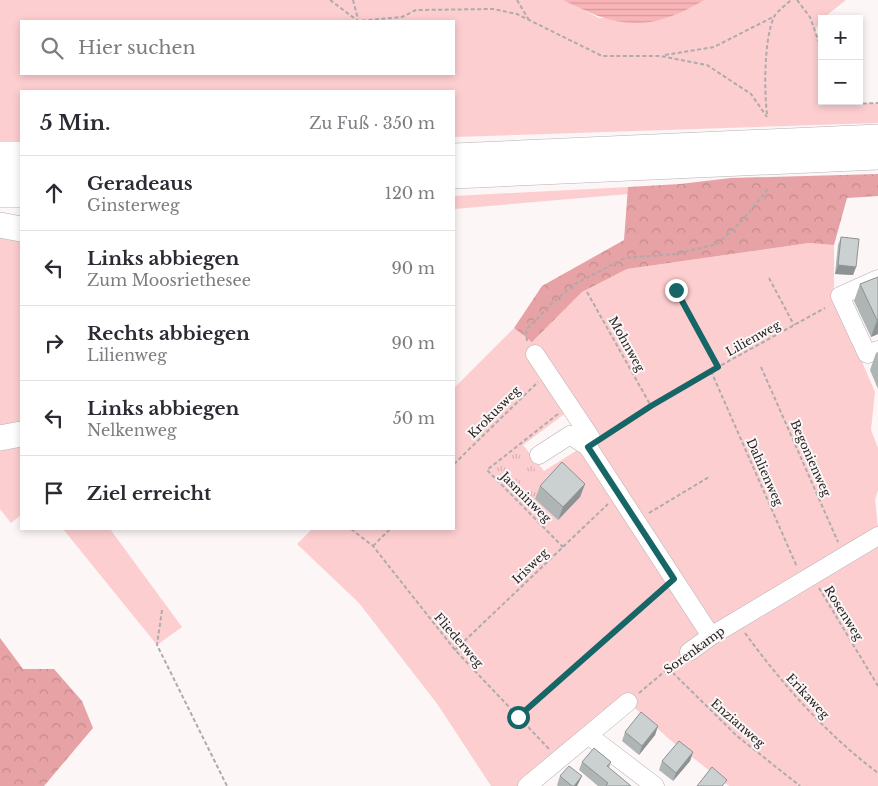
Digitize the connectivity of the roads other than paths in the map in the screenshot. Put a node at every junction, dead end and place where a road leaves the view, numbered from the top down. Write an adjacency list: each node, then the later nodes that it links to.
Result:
1 (878, 137): 4 (highway)
2 (0, 154): 3 (highway)
3 (20, 154)
4 (455, 156)
5 (878, 157): 8 (highway)
6 (0, 175): 7 (highway)
7 (20, 175)
8 (455, 176)
9 (20, 194): 10 (highway)
10 (0, 195)
11 (0, 224): 12 (highway)
12 (20, 228)
13 (878, 279): 14 (street)
14 (878, 350)
15 (536, 354): 20 (street)
16 (20, 427): 17 (highway)
17 (0, 430)
18 (20, 434): 19 (highway)
19 (0, 438)
20 (588, 447): 21 (street); 23 (street)
21 (539, 455)
22 (878, 536): 23 (street, Sorenkamp)
23 (711, 636): 24 (street, Sorenkamp)
24 (689, 652)
25 (628, 702): 26 (street)
26 (588, 735): 27 (street); 28 (street)
27 (527, 786)
28 (655, 786)

